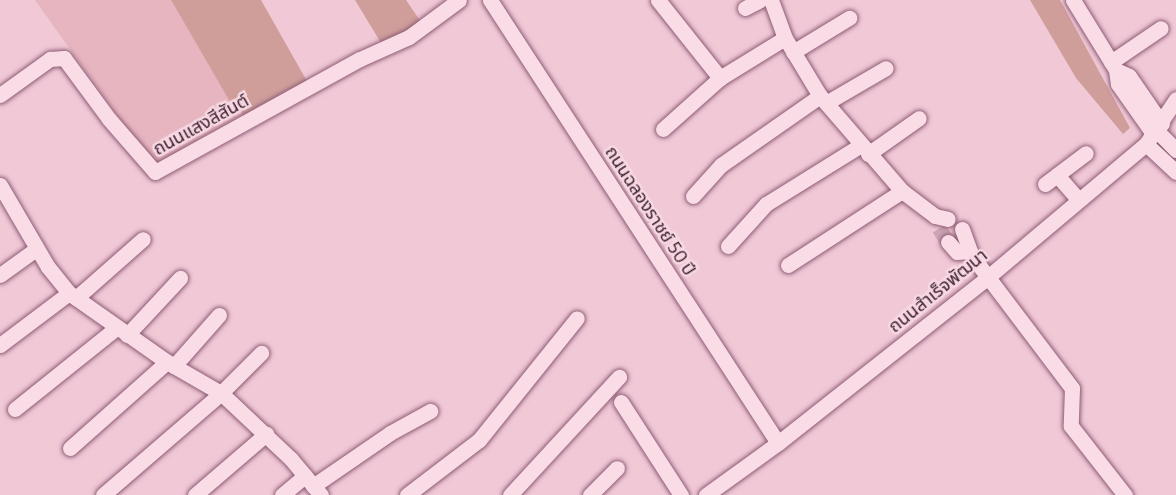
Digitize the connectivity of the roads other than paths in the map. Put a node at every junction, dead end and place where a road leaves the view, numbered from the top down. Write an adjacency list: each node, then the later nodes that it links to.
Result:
1 (459, 0): 15 (street, ถนนแสงสีสันต์)
2 (658, 0): 14 (street)
3 (760, 0): 7 (street)
4 (771, 0): 10 (street)
5 (1074, 0): 12 (street)
6 (492, 1): 54 (street, ถนนฉลองราชย์ 50 ปี)
7 (745, 8)
8 (849, 18): 11 (street)
9 (1161, 28): 12 (street)
10 (785, 38): 11 (street); 14 (street)
11 (793, 52): 16 (street)
12 (1113, 66): 20 (street)
13 (886, 68): 16 (street)
14 (720, 78): 19 (street)
15 (0, 96)
16 (823, 99): 21 (street); 28 (street)
17 (1176, 99): 20 (street, ถนนสำเร็จพัฒนา)
18 (920, 118): 21 (street)
19 (663, 129)
20 (1155, 133): 22 (street); 24 (street); 26 (street, ถนนสำเร็จพัฒนา)
21 (864, 150): 27 (street); 34 (street)
22 (1176, 150)
23 (1086, 153): 26 (street)
24 (1176, 172)
25 (0, 185): 29 (street)
26 (1063, 187): 38 (street, ถนนสำเร็จพัฒนา)
27 (902, 191): 30 (street); 37 (street)
28 (693, 196)
29 (4, 203): 35 (street)
30 (941, 221)
31 (962, 230): 36 (street)
32 (143, 239): 41 (street)
33 (948, 242): 36 (street)
34 (728, 246)
35 (36, 249): 39 (street); 41 (street)
36 (971, 254): 38 (street)
37 (788, 265)
38 (986, 274): 54 (street, ถนนสำเร็จพัฒนา); 66 (street)
39 (0, 275)
40 (180, 278): 44 (street)
41 (73, 296): 44 (street); 45 (street)
42 (219, 315): 47 (street)
43 (577, 318): 61 (street)
44 (121, 331): 47 (street); 51 (street)
45 (0, 345)
46 (261, 353): 49 (street)
47 (170, 364): 49 (street); 55 (street)
48 (619, 377): 62 (street)
49 (221, 393): 53 (street); 58 (street)
50 (621, 402): 64 (street)
51 (15, 409)
52 (430, 411): 57 (street)
53 (266, 434): 57 (street); 59 (street)
54 (778, 443): 65 (street, ถนนสำเร็จพัฒนา)
55 (70, 448)
56 (617, 468): 63 (street)
57 (313, 486): 60 (street)
58 (103, 495)
59 (195, 495)
60 (282, 495)
61 (407, 495)
62 (510, 495)
63 (590, 495)
64 (681, 495)
65 (706, 495)
66 (1125, 495)

